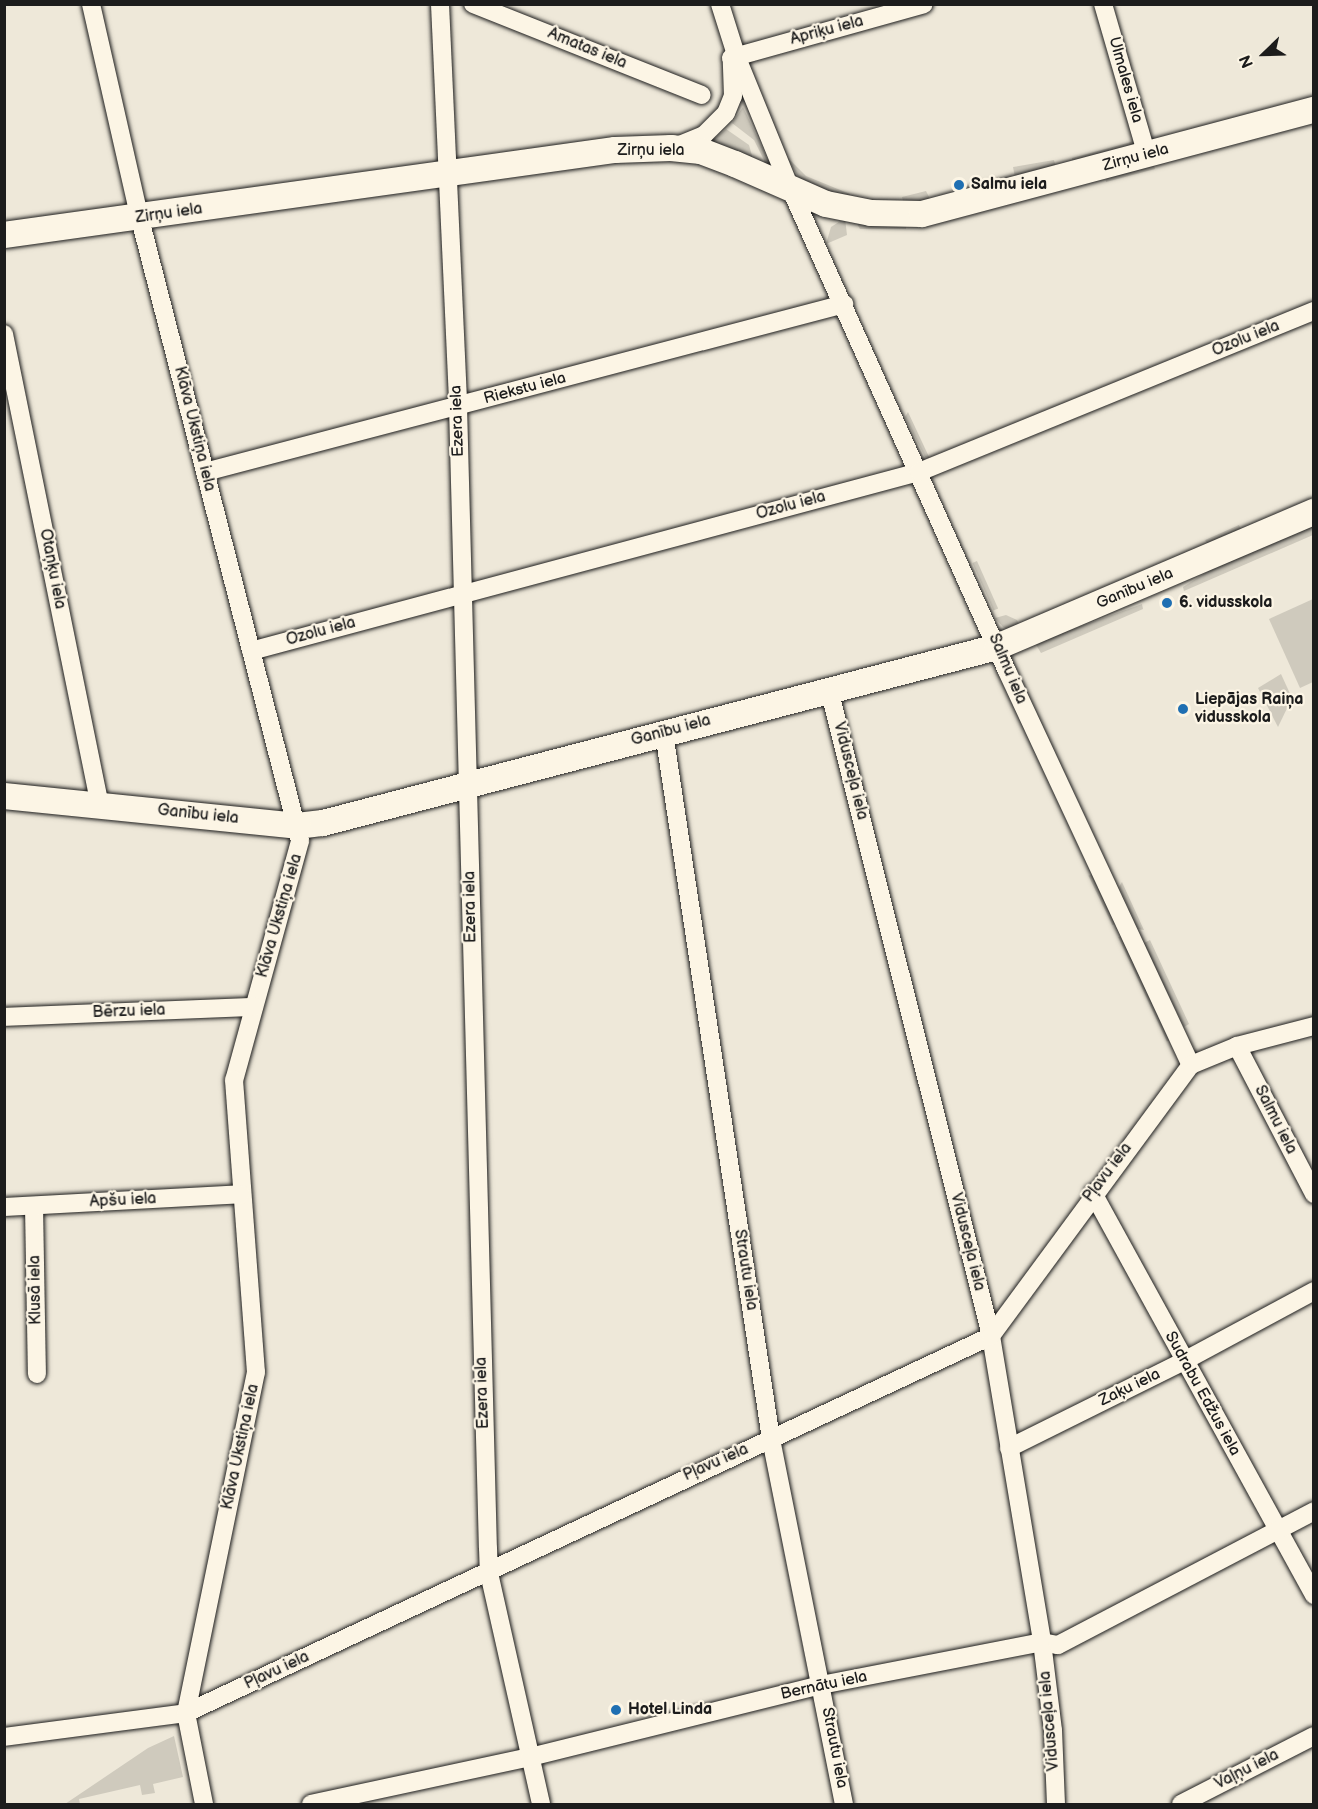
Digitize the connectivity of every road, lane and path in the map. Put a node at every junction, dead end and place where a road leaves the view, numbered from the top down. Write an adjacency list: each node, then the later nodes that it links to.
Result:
1 (91, 4): 14 (street, Klāva Ukstiņa iela)
2 (440, 4): 12 (street, Ezera iela)
3 (473, 4): 8 (street, Amatas iela)
4 (720, 4): 7 (street, Salmu iela)
5 (924, 4): 7 (street, Apriķu iela)
6 (1103, 4): 11 (street, Ulmales iela)
7 (734, 58): 10 (street); 13 (street, Salmu iela)
8 (702, 95)
9 (1314, 110): 11 (highway, Zirņu iela)
10 (671, 148): 12 (highway, Zirņu iela); 13 (highway, Zirņu iela)
11 (1147, 155): 13 (highway, Zirņu iela)
12 (448, 175): 14 (highway, Zirņu iela); 19 (street, Ezera iela)
13 (791, 190): 16 (street, Salmu iela)
14 (140, 219): 15 (highway, Zirņu iela); 20 (street, Klāva Ukstiņa iela)
15 (4, 235)
16 (844, 304): 19 (street, Riekstu iela); 21 (street, Salmu iela)
17 (1314, 311): 21 (street, Ozolu iela)
18 (4, 334): 30 (street, Otaņķu iela)
19 (458, 406): 20 (street, Riekstu iela); 23 (street, Ezera iela)
20 (205, 472): 25 (street, Klāva Ukstiņa iela)
21 (918, 472): 23 (street, Ozolu iela); 24 (street, Salmu iela)
22 (1314, 512): 24 (highway, Ganību iela)
23 (462, 594): 25 (street, Ozolu iela); 28 (street, Ezera iela)
24 (997, 647): 26 (highway, Ganību iela); 36 (street, Salmu iela)
25 (251, 651): 31 (street, Klāva Ukstiņa iela)
26 (829, 689): 27 (highway, Ganību iela); 43 (street, Vidusceļa iela)
27 (664, 733): 28 (highway, Ganību iela); 46 (street, Strautu iela)
28 (468, 785): 31 (highway, Ganību iela); 50 (street, Ezera iela)
29 (4, 796): 30 (highway, Ganību iela)
30 (100, 804): 31 (highway, Ganību iela)
31 (297, 826): 32 (street, Klāva Ukstiņa iela)
32 (254, 1007): 33 (street, Bērzu iela); 38 (street, Klāva Ukstiņa iela)
33 (4, 1017)
34 (1314, 1026): 35 (street, Pļavu iela)
35 (1237, 1046): 36 (street, Pļavu iela); 39 (street, Salmu iela)
36 (1191, 1065): 37 (street, Pļavu iela)
37 (1093, 1192): 43 (street, Pļavu iela); 44 (street, Sudrabu Edžus iela)
38 (241, 1194): 40 (street, Apšu iela); 54 (street, Klāva Ukstiņa iela)
39 (1314, 1194)
40 (34, 1206): 41 (street, Apšu iela); 45 (street, Klusā iela)
41 (4, 1207)
42 (1314, 1291): 44 (street, Zaķu iela)
43 (991, 1336): 46 (street, Pļavu iela); 47 (street, Vidusceļa iela)
44 (1184, 1362): 47 (street, Zaķu iela); 49 (street, Sudrabu Edžus iela)
45 (38, 1374)
46 (771, 1439): 50 (street, Pļavu iela); 53 (street, Strautu iela)
47 (1009, 1448): 52 (street, Vidusceļa iela)
48 (1314, 1511): 49 (street, Bernātu iela)
49 (1278, 1530): 51 (street, Sudrabu Edžus iela); 52 (street, Bernātu iela)
50 (489, 1573): 54 (street, Pļavu iela); 57 (street, Ezera iela)
51 (1314, 1595)
52 (1042, 1642): 53 (street, Bernātu iela); 63 (street, Vidusceļa iela)
53 (821, 1685): 57 (street, Bernātu iela); 62 (street, Strautu iela)
54 (186, 1713): 56 (street, Pļavu iela); 59 (street, Klāva Ukstiņa iela)
55 (1314, 1736): 64 (street, Vaļņu iela)
56 (4, 1737)
57 (530, 1757): 58 (street, Bernātu iela); 61 (street, Ezera iela)
58 (367, 1798): 60 (street, Bernātu iela)
59 (204, 1804)
60 (311, 1804)
61 (541, 1804)
62 (844, 1804)
63 (1056, 1804)
64 (1181, 1804)

